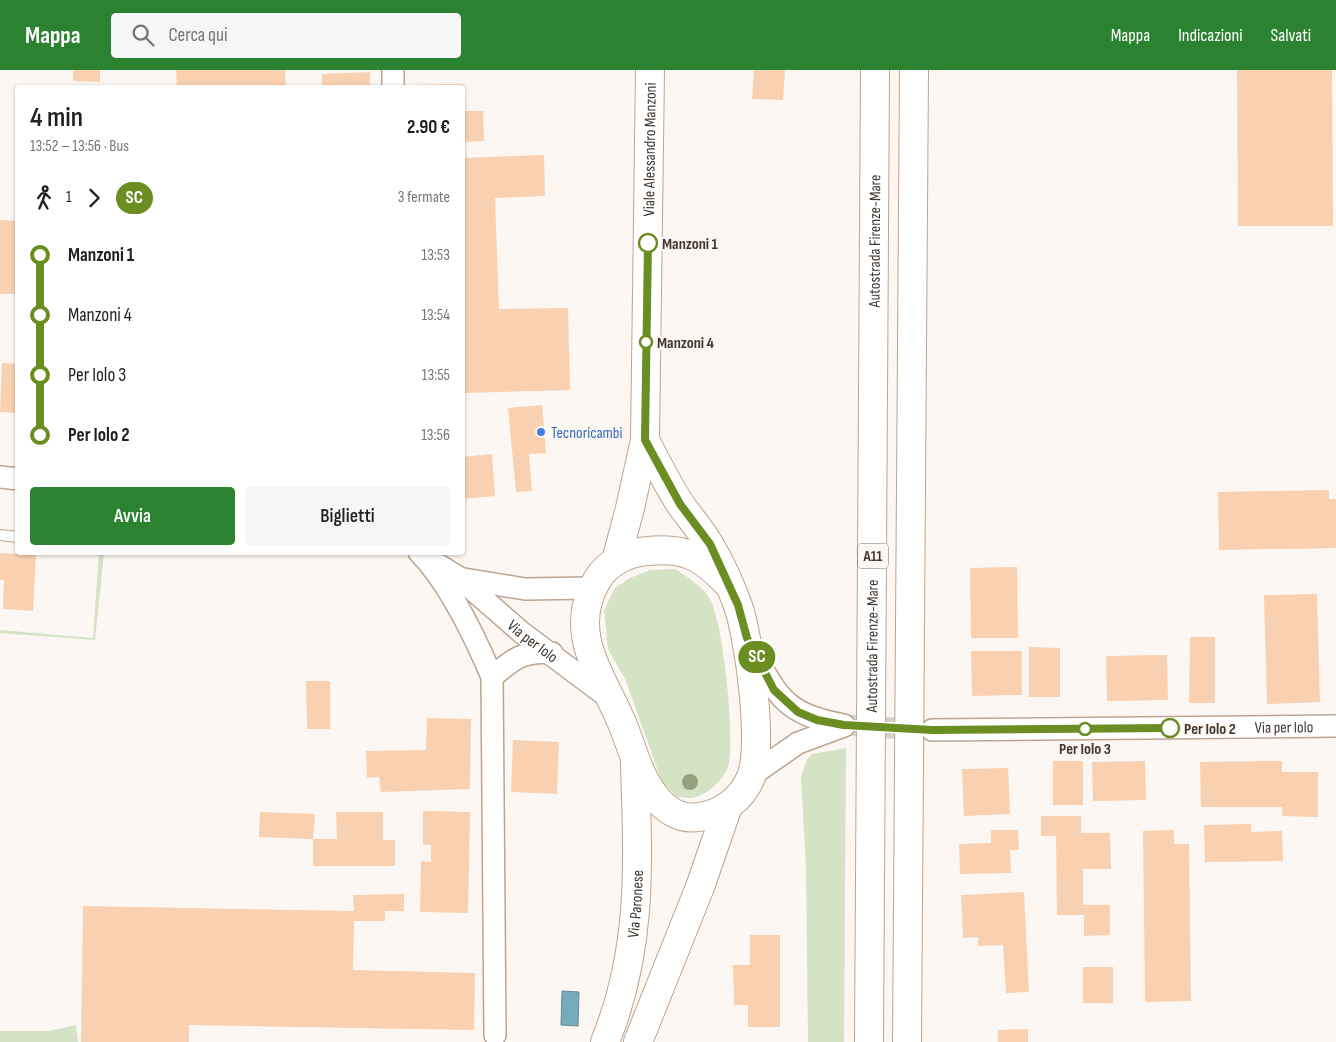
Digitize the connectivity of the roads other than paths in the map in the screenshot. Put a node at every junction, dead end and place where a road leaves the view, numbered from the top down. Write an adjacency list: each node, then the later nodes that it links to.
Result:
1 (393, 70): 5 (street)
2 (650, 70): 6 (main road, Viale Alessandro Manzoni)
3 (875, 70): 29 (main road, Autostrada Firenze-Mare / A11)
4 (914, 70): 30 (main road, A11)
5 (393, 85)
6 (645, 440): 13 (main road, Viale Alessandro Manzoni); 15 (main road)
7 (0, 477): 8 (street)
8 (15, 479)
9 (0, 535): 10 (lane)
10 (15, 537)
11 (421, 555): 19 (street)
12 (424, 555): 14 (street, Via per Iolo)
13 (616, 561): 15 (main road); 16 (main road)
14 (458, 578): 16 (street, Via per Iolo); 18 (street, Via per Iolo)
15 (728, 584): 17 (main road)
16 (592, 588): 20 (main road)
17 (747, 638): 24 (main road); 24 (street)
18 (552, 653): 19 (street); 20 (street, Via per Iolo)
19 (492, 677): 26 (street)
20 (611, 700): 23 (main road)
21 (1336, 726): 22 (street, Via per Iolo)
22 (932, 730)
23 (635, 761): 25 (main road); 27 (main road, Via Paronese)
24 (752, 775): 25 (main road)
25 (728, 806): 28 (main road)
26 (495, 1034)
27 (605, 1042)
28 (638, 1042)
29 (869, 1042)
30 (907, 1042)

